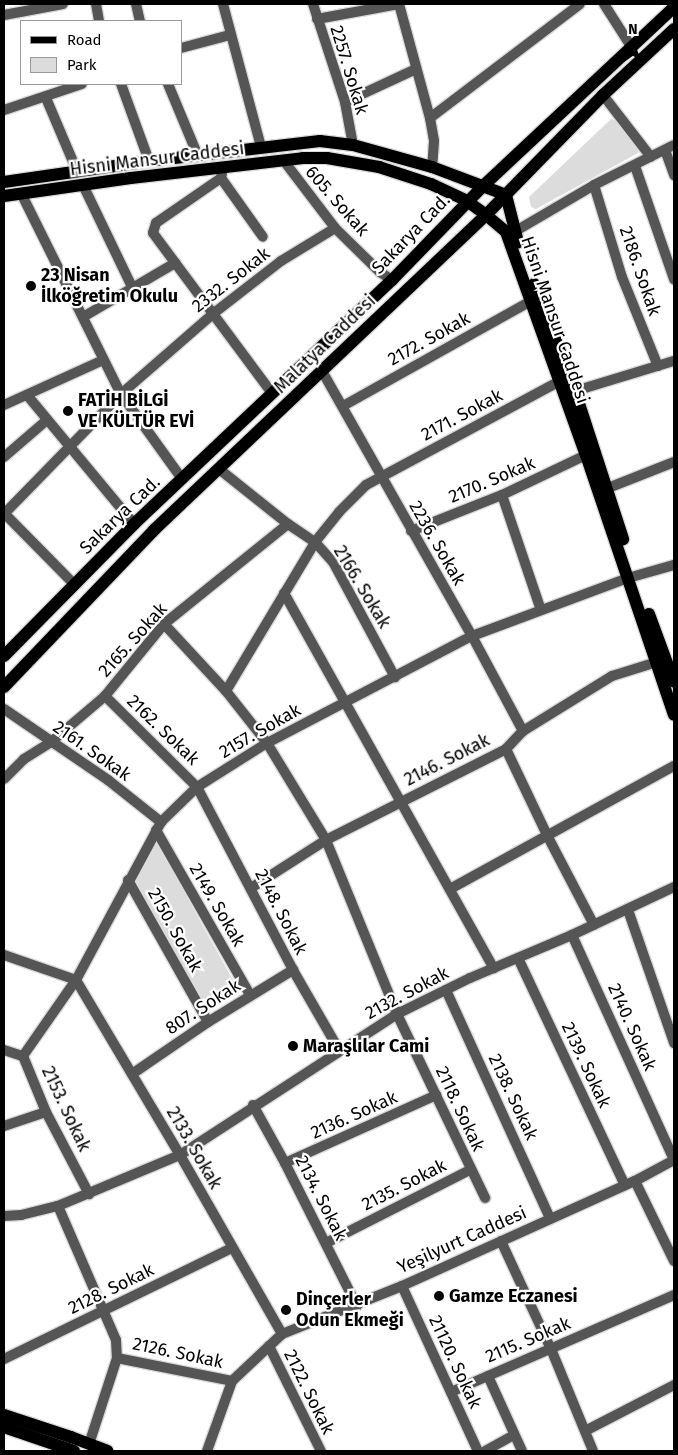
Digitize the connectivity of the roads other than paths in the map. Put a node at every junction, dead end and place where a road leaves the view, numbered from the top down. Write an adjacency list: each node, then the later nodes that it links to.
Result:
1 (63, 4): 10 (street)
2 (96, 4): 12 (street)
3 (136, 4): 13 (street)
4 (223, 4): 15 (street)
5 (313, 4): 11 (street, 2257. Sokak)
6 (399, 4): 11 (street); 18 (street)
7 (580, 4): 26 (street)
8 (604, 4): 17 (street)
9 (674, 7): 17 (main road, Sakarya Cad.)
10 (4, 16)
11 (317, 19): 24 (street, 2257. Sokak)
12 (99, 20)
13 (140, 20)
14 (674, 30): 22 (main road, Malatya Caddesi)
15 (230, 35): 16 (street); 28 (street)
16 (182, 48)
17 (632, 48): 42 (main road, Sakarya Cad.)
18 (416, 69): 24 (street); 26 (street)
19 (79, 85): 23 (street)
20 (120, 85): 32 (street)
21 (168, 85): 30 (street)
22 (603, 95): 31 (street); 44 (main road, Malatya Caddesi)
23 (46, 98): 25 (street); 36 (street)
24 (345, 102): 27 (street, 2257. Sokak)
25 (4, 110)
26 (430, 118): 35 (street)
27 (353, 145): 28 (main road); 35 (main road)
28 (261, 147): 30 (main road)
29 (670, 147): 31 (street); 38 (street)
30 (198, 156): 32 (main road)
31 (651, 157): 34 (street)
32 (149, 161): 36 (main road)
33 (284, 161): 37 (main road, Hisni Mansur Caddesi); 46 (main road, Hisni Mansur Caddesi); 48 (street, 605. Sokak)
34 (635, 166): 41 (street); 52 (street)
35 (432, 167): 42 (main road)
36 (77, 171): 39 (main road)
37 (222, 173): 40 (main road, Hisni Mansur Caddesi); 50 (street); 51 (street)
38 (674, 175)
39 (4, 182)
40 (83, 185): 43 (main road, Hisni Mansur Caddesi); 54 (street)
41 (594, 185): 49 (street); 60 (street, 2186. Sokak)
42 (483, 186): 44 (main road); 46 (main road, Sakarya Cad.)
43 (22, 195): 45 (main road, Hisni Mansur Caddesi); 57 (street)
44 (506, 195): 47 (main road, Malatya Caddesi); 49 (main road)
45 (4, 196)
46 (467, 201): 47 (main road, Hisni Mansur Caddesi); 53 (main road, Sakarya Cad.)
47 (486, 215): 55 (main road, Hisni Mansur Caddesi); 61 (main road, Malatya Caddesi)
48 (335, 228): 53 (street, 605. Sokak); 56 (street, 2332. Sokak)
49 (514, 232): 63 (main road)
50 (263, 238)
51 (175, 263): 54 (street); 56 (street)
52 (674, 279)
53 (392, 280): 64 (main road, Sakarya Cad.)
54 (132, 287): 57 (street)
55 (531, 301): 62 (main road, Hisni Mansur Caddesi); 68 (street, 2172. Sokak)
56 (214, 313): 64 (street); 65 (street, 2332. Sokak)
57 (83, 316): 58 (street)
58 (103, 360): 65 (street); 66 (street)
59 (674, 361): 60 (street)
60 (658, 366): 63 (street)
61 (322, 371): 68 (street, 2236. Sokak); 74 (main road, Malatya Caddesi)
62 (558, 382): 71 (main road, Hisni Mansur Caddesi); 75 (street, 2171. Sokak)
63 (575, 391): 77 (main road)
64 (272, 393): 76 (main road, Sakarya Cad.)
65 (122, 394): 70 (street, 2332. Sokak); 76 (street)
66 (27, 395): 67 (street); 69 (street)
67 (4, 405)
68 (343, 406): 75 (street, 2236. Sokak)
69 (47, 420): 70 (street); 72 (street)
70 (70, 448): 79 (street, 2332. Sokak); 80 (street)
71 (586, 455): 78 (street, 2170. Sokak); 85 (main road, Hisni Mansur Caddesi)
72 (4, 457)
73 (674, 462): 77 (street)
74 (218, 470): 81 (street, 2166. Sokak); 95 (main road, Malatya Caddesi)
75 (380, 476): 82 (street, 2236. Sokak); 83 (street, 2171. Sokak)
76 (182, 480): 80 (main road, Sakarya Cad.)
77 (608, 488): 85 (main road)
78 (502, 495): 82 (street, 2170. Sokak); 88 (street)
79 (4, 514): 86 (street)
80 (134, 524): 86 (main road, Sakarya Cad.)
81 (288, 524): 83 (street, 2166. Sokak); 89 (street, 2165. Sokak)
82 (411, 531): 90 (street, 2236. Sokak)
83 (315, 542): 87 (street, 2171. Sokak); 94 (street, 2166. Sokak)
84 (674, 564): 85 (street, 2157. Sokak)
85 (632, 578): 88 (street, 2157. Sokak); 92 (main road, Hisni Mansur Caddesi); 93 (main road)
86 (75, 585): 91 (main road, Sakarya Cad.)
87 (284, 593): 96 (street, 2171. Sokak); 98 (street)
88 (541, 610): 90 (street, 2157. Sokak)
89 (164, 624): 96 (street, 2118. Sokak); 97 (street, 2165. Sokak)
90 (472, 636): 94 (street, 2157. Sokak); 101 (street, 2236. Sokak)
91 (4, 656)
92 (657, 662): 100 (main road, Hisni Mansur Caddesi); 101 (street, 2146. Sokak)
93 (673, 675)
94 (395, 677): 98 (street, 2157. Sokak)
95 (4, 687)
96 (226, 691): 103 (street, 2118. Sokak)
97 (105, 696): 102 (street, 2165. Sokak); 107 (street, 2162. Sokak)
98 (344, 703): 103 (street, 2157. Sokak); 108 (street)
99 (4, 708): 102 (street, 2161. Sokak)
100 (674, 715)
101 (523, 731): 104 (street, 2146. Sokak)
102 (51, 742): 106 (street, 2165. Sokak); 109 (street, 2161. Sokak)
103 (266, 743): 107 (street, 2157. Sokak); 111 (street, 2118. Sokak)
104 (506, 749): 108 (street, 2146. Sokak); 110 (street)
105 (674, 766): 110 (street)
106 (4, 779)
107 (197, 786): 109 (street, 2157. Sokak); 114 (street, 2148. Sokak)
108 (399, 802): 111 (street, 2146. Sokak); 115 (street)
109 (158, 826): 112 (street, 2157. Sokak); 125 (street, 2149. Sokak)
110 (548, 837): 115 (street); 117 (street)
111 (326, 840): 114 (street, 2146. Sokak); 126 (street, 2118. Sokak)
112 (128, 880): 123 (street, 2157. Sokak); 128 (street, 2150. Sokak)
113 (674, 887): 116 (street, 2132. Sokak)
114 (252, 888): 122 (street, 2148. Sokak)
115 (450, 889): 121 (street)
116 (628, 910): 117 (street, 2132. Sokak); 127 (street)
117 (594, 925): 118 (street, 2132. Sokak)
118 (572, 935): 120 (street, 2132. Sokak); 139 (street, 2140. Sokak)
119 (4, 955): 123 (street)
120 (518, 958): 121 (street, 2132. Sokak); 142 (street, 2139. Sokak)
121 (494, 968): 124 (street, 2132. Sokak)
122 (293, 970): 125 (street, 807. Sokak); 131 (street, 2148. Sokak)
123 (76, 980): 132 (street, 2157. Sokak); 133 (street, 2133. Sokak)
124 (446, 990): 126 (street, 2132. Sokak); 147 (street, 2138. Sokak)
125 (250, 995): 128 (street, 807. Sokak)
126 (397, 1014): 131 (street, 2132. Sokak); 134 (street, 2118. Sokak)
127 (670, 1015): 129 (street)
128 (208, 1022): 133 (street, 807. Sokak)
129 (674, 1043)
130 (4, 1050): 132 (street, 2153. Sokak)
131 (339, 1050): 135 (street, 2132. Sokak)
132 (23, 1056): 136 (street, 2153. Sokak)
133 (132, 1074): 138 (street, 2133. Sokak)
134 (436, 1096): 140 (street, 2136. Sokak); 141 (street, 2118. Sokak)
135 (254, 1106): 138 (street, 2132. Sokak); 140 (street, 2134. Sokak)
136 (46, 1112): 137 (street); 143 (street, 2153. Sokak)
137 (4, 1126)
138 (180, 1155): 143 (street, 2132. Sokak); 150 (street, 2133. Sokak)
139 (674, 1160): 142 (street, Yeşilyurt Caddesi)
140 (285, 1163): 149 (street, 2134. Sokak)
141 (470, 1170): 144 (street, 2118. Sokak); 149 (street, 2135. Sokak)
142 (630, 1183): 147 (street, Yeşilyurt Caddesi); 151 (street, 2139. Sokak)
143 (89, 1194): 145 (street, 2132. Sokak)
144 (484, 1198)
145 (58, 1206): 146 (street, 2132. Sokak); 155 (street)
146 (4, 1216)
147 (550, 1218): 148 (street, Yeşilyurt Caddesi)
148 (501, 1241): 152 (street, Yeşilyurt Caddesi); 158 (street)
149 (326, 1244): 154 (street, 2134. Sokak)
150 (232, 1248): 155 (street, 2128. Sokak); 156 (street, 2133. Sokak)
151 (674, 1262)
152 (402, 1286): 154 (street, Yeşilyurt Caddesi); 164 (street, 21120. Sokak)
153 (674, 1295): 158 (street, 2115. Sokak)
154 (357, 1306): 156 (street, Yeşilyurt Caddesi)
155 (104, 1310): 159 (street); 160 (street, 2128. Sokak)
156 (282, 1334): 157 (street, Yeşilyurt Caddesi)
157 (269, 1346): 162 (street, Yeşilyurt Caddesi); 173 (street, 2122. Sokak)
158 (551, 1349): 161 (street, 2115. Sokak); 167 (street)
159 (118, 1358): 162 (street, 2126. Sokak); 169 (street)
160 (4, 1359)
161 (488, 1376): 164 (street, 2115. Sokak); 168 (street)
162 (232, 1381): 172 (street, Yeşilyurt Caddesi)
163 (674, 1385): 167 (street)
164 (451, 1392): 174 (street, 21120. Sokak)
165 (4, 1415): 169 (main road)
166 (4, 1427): 170 (main road)
167 (585, 1431): 177 (street)
168 (514, 1435): 175 (street); 176 (street)
169 (89, 1444): 171 (main road)
170 (74, 1451)
171 (107, 1451)
172 (207, 1451)
173 (321, 1451)
174 (478, 1451)
175 (485, 1451)
176 (522, 1451)
177 (593, 1451)

